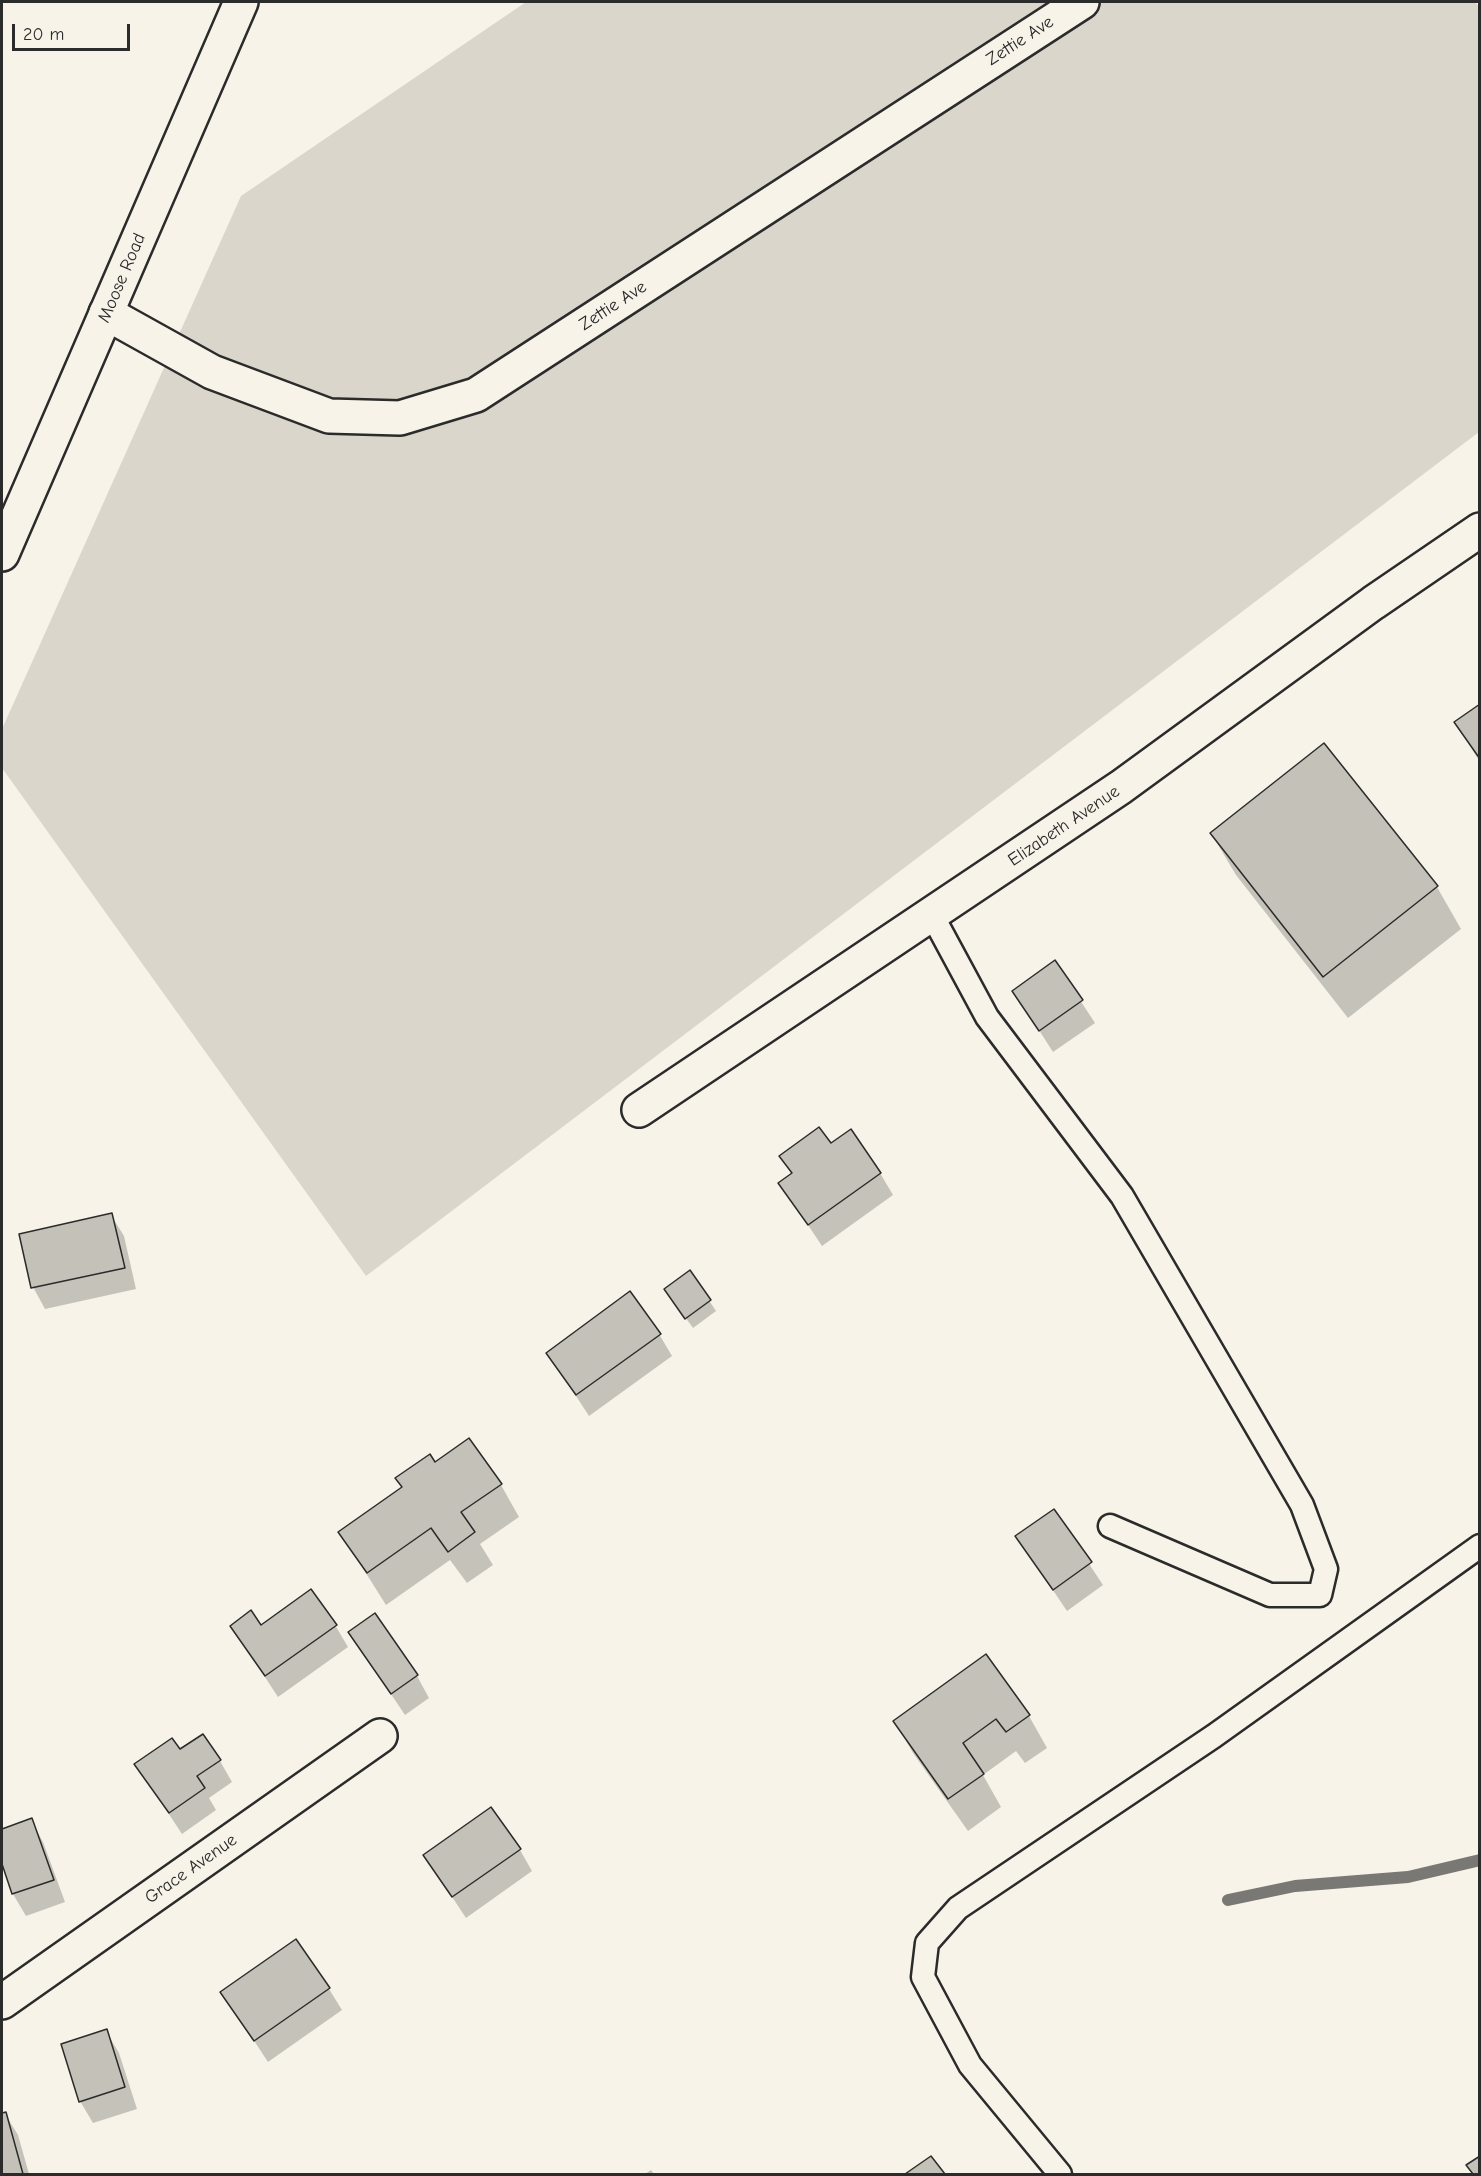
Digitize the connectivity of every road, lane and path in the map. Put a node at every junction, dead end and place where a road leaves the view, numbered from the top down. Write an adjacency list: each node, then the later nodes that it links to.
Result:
1 (241, 2): 3 (street, Moose Road)
2 (1082, 2): 3 (street, Zettie Ave)
3 (106, 313): 5 (street, Moose Road)
4 (1479, 530): 6 (street, Elizabeth Avenue)
5 (2, 554)
6 (932, 915): 7 (street, Elizabeth Avenue); 8 (lane)
7 (639, 1110)
8 (1110, 1526)
9 (1479, 1546): 12 (lane)
10 (380, 1736): 11 (street, Grace Avenue)
11 (2, 2002)
12 (1060, 2175)

